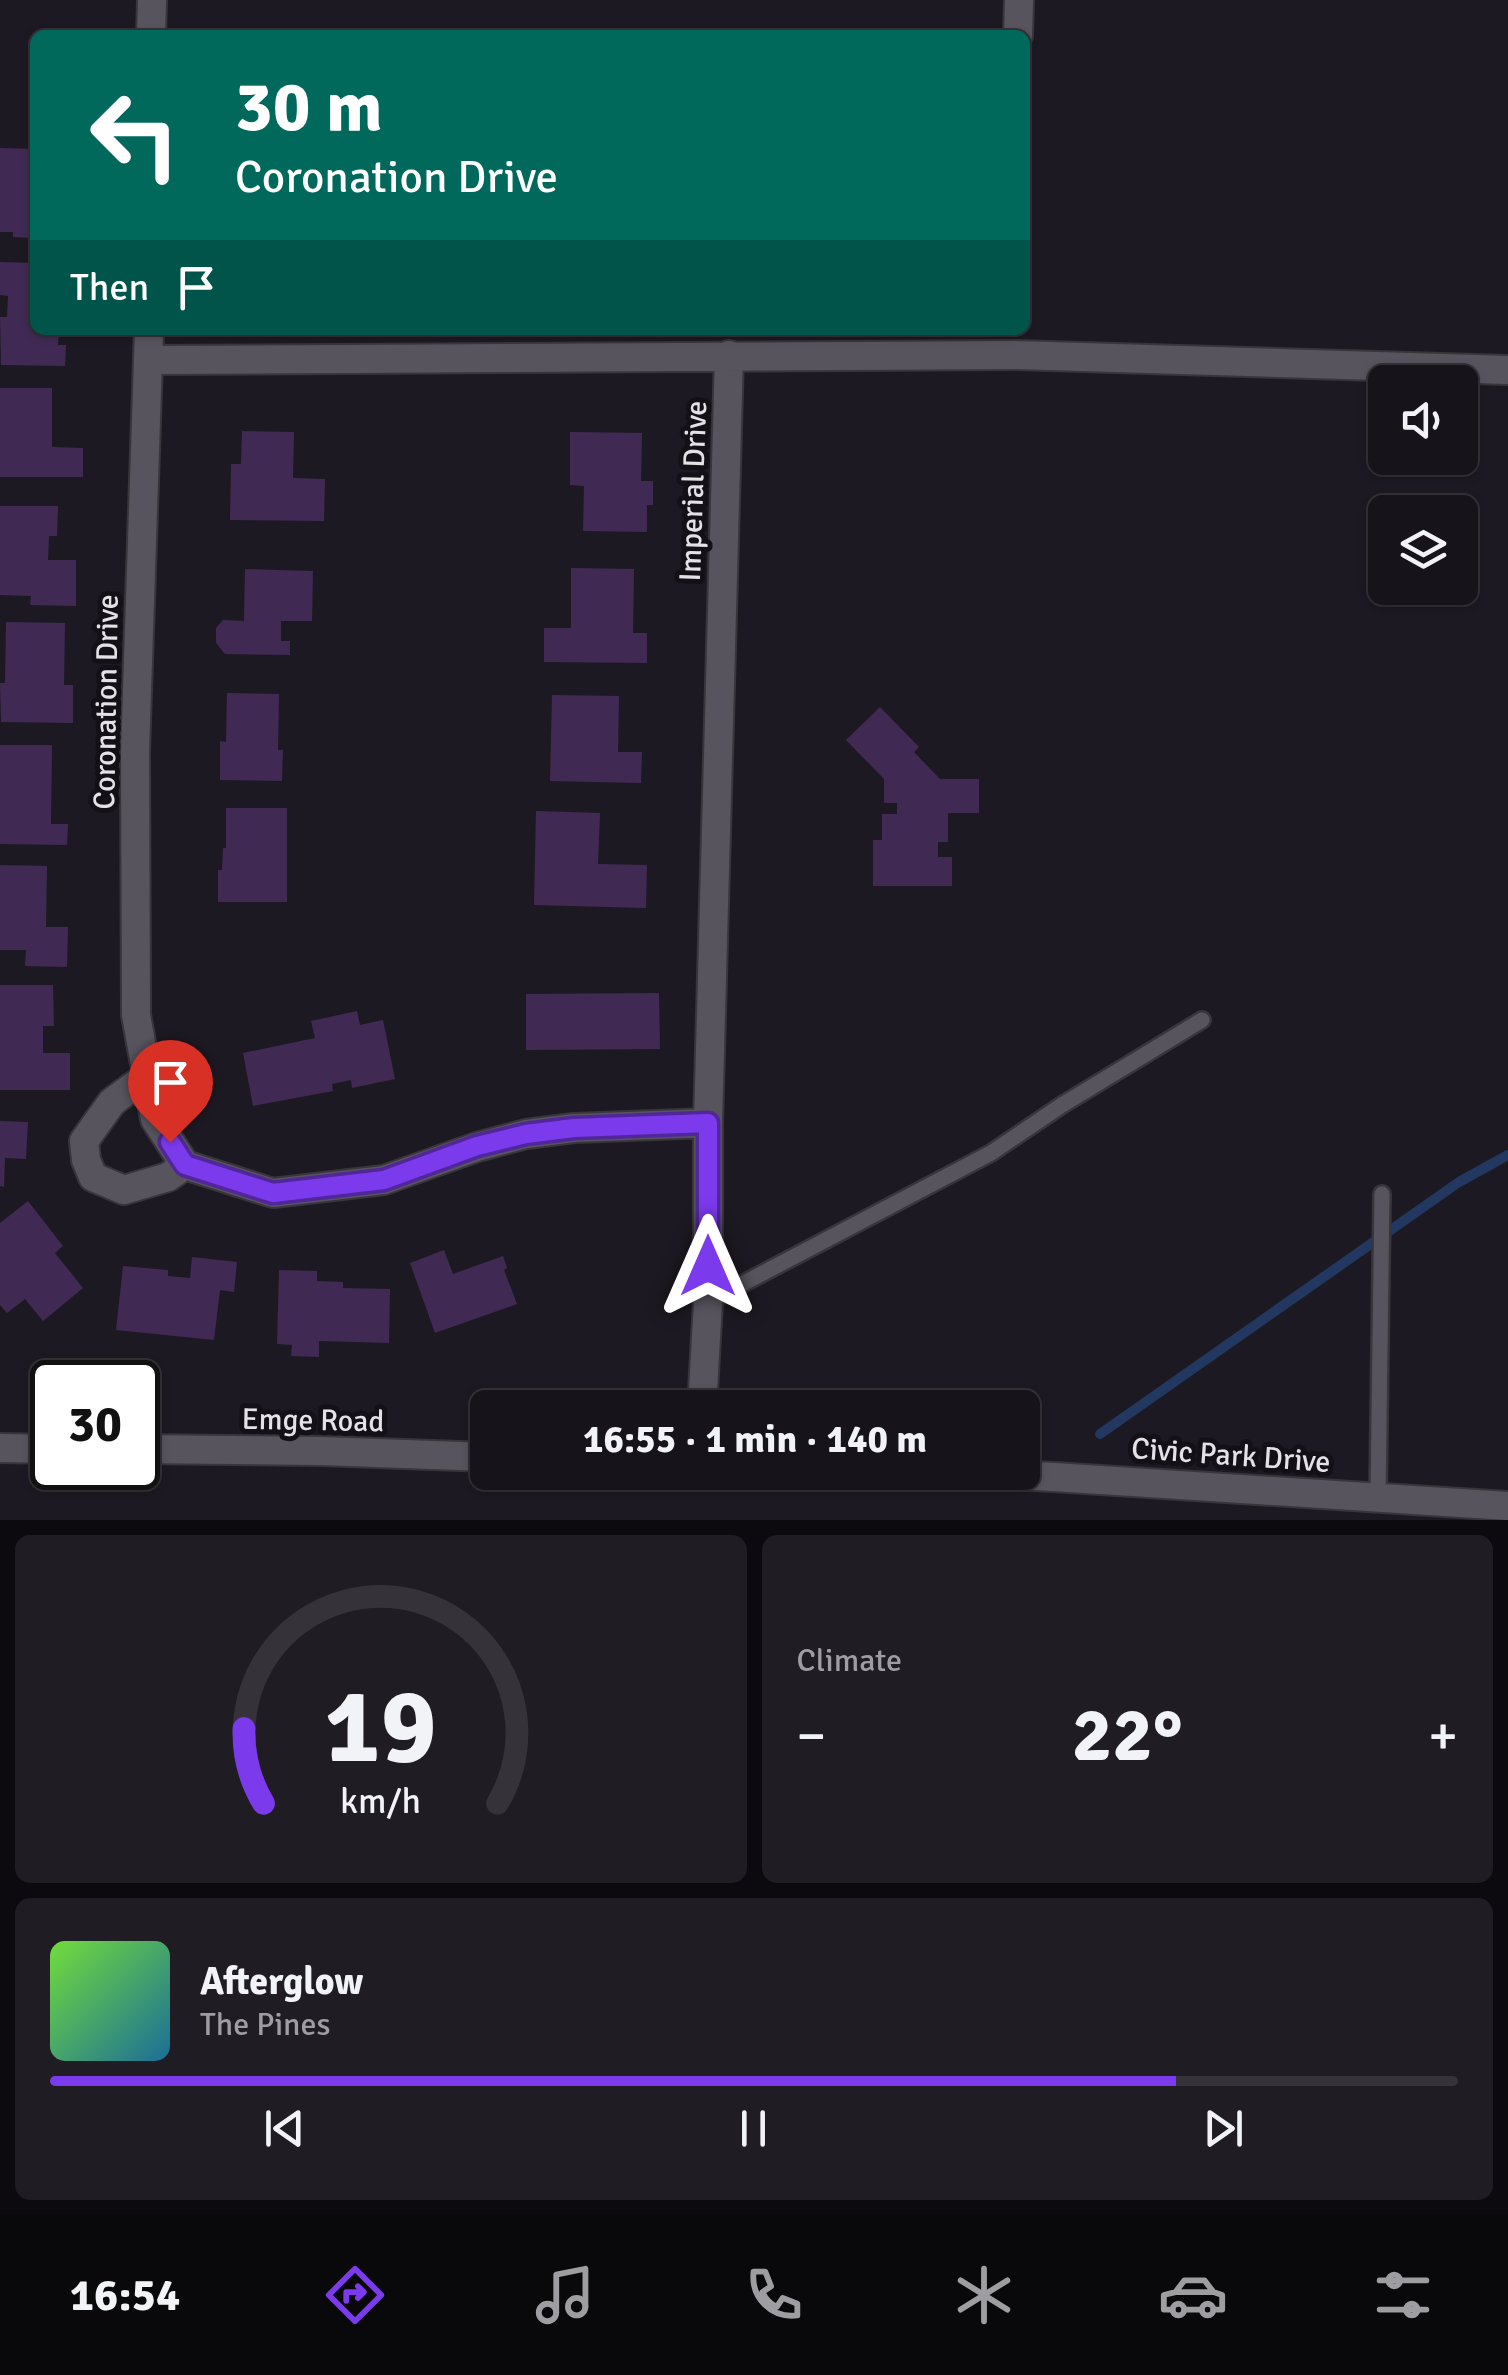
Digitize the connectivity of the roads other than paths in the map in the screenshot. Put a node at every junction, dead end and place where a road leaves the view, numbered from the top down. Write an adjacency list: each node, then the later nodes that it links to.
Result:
1 (152, 0): 3 (street)
2 (1019, 0): 4 (street)
3 (152, 30)
4 (1018, 30)
5 (149, 335): 8 (street, Coronation Drive)
6 (1015, 342): 7 (street); 9 (street)
7 (730, 355): 8 (street); 12 (street, Imperial Drive)
8 (149, 360): 11 (street, Coronation Drive)
9 (1508, 370)
10 (1202, 1020): 15 (lane)
11 (147, 1076): 13 (street, Coronation Drive); 13 (street)
12 (708, 1123): 13 (street); 15 (street, Imperial Drive)
13 (185, 1165)
14 (1382, 1194): 22 (lane)
15 (708, 1302): 16 (street, Imperial Drive)
16 (703, 1390)
17 (0, 1448): 18 (street)
18 (30, 1448)
19 (160, 1450): 20 (street, Emge Road)
20 (470, 1456)
21 (1040, 1475): 22 (street, Civic Park Drive)
22 (1378, 1498): 23 (street, Civic Park Drive)
23 (1508, 1506)

